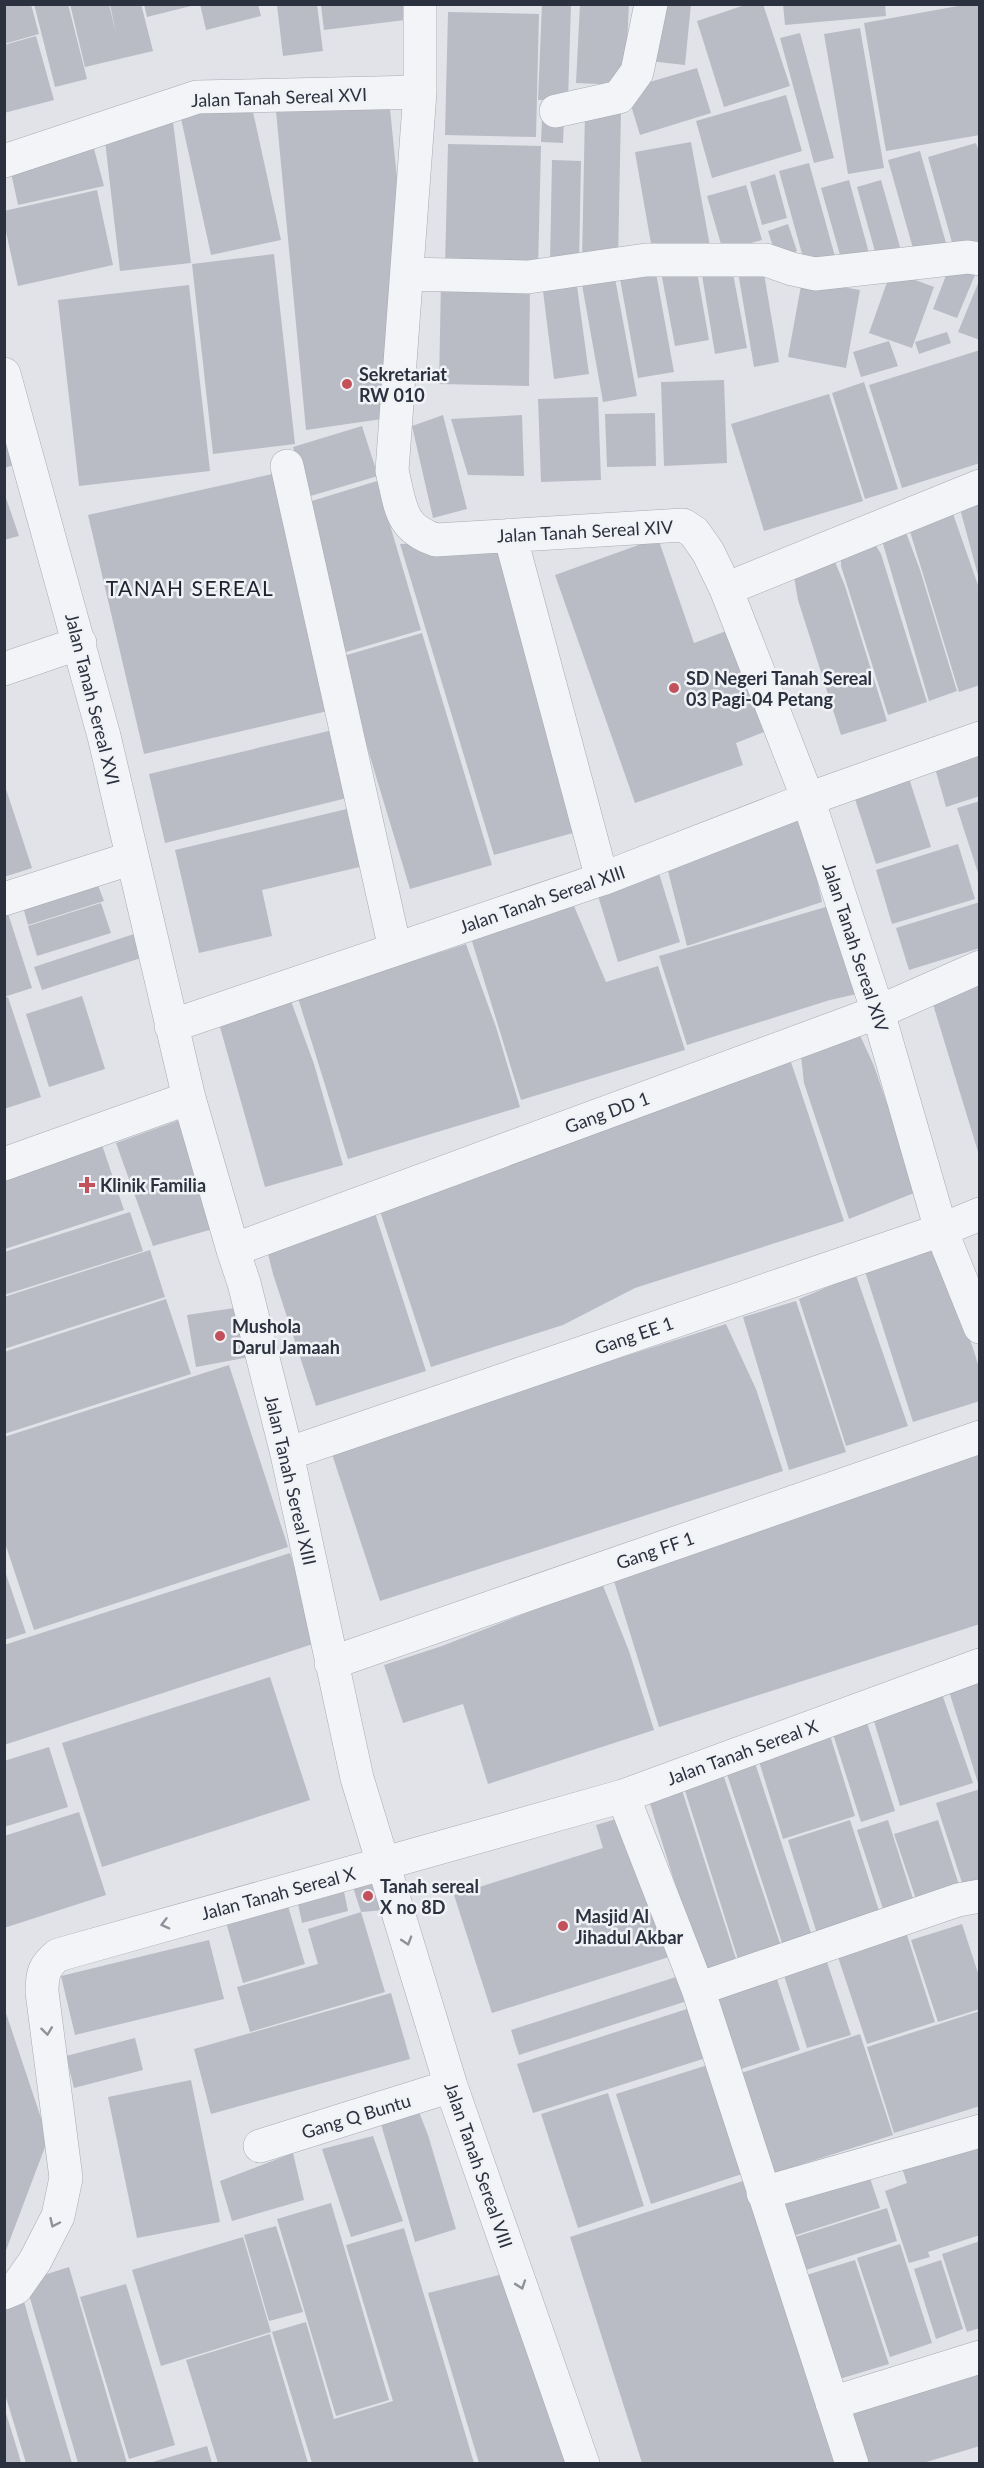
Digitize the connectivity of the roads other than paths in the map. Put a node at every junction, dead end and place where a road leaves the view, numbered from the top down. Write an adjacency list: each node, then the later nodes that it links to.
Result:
1 (420, 4): 3 (street, Jalan Tanah Sereal XIV)
2 (651, 4): 4 (street)
3 (420, 92): 5 (street, Jalan Tanah Sereal XVI); 7 (street, Jalan Tanah Sereal XIV)
4 (556, 111)
5 (4, 161)
6 (980, 259): 7 (street)
7 (408, 274): 12 (street, Jalan Tanah Sereal XIV)
8 (4, 374): 9 (street, Jalan Tanah Sereal XVI)
9 (12, 429): 14 (street, Jalan Tanah Sereal XVI)
10 (287, 466): 21 (street)
11 (980, 486): 13 (street)
12 (510, 535): 13 (street, Jalan Tanah Sereal XIV); 19 (street)
13 (726, 589): 17 (street, Jalan Tanah Sereal XIV)
14 (80, 643): 15 (street); 18 (street, Jalan Tanah Sereal XVI)
15 (4, 669)
16 (980, 738): 17 (street, Jalan Tanah Sereal XIII)
17 (808, 799): 19 (street, Jalan Tanah Sereal XIII); 23 (street, Jalan Tanah Sereal XIV)
18 (132, 858): 20 (street); 24 (street, Jalan Tanah Sereal XVI)
19 (602, 879): 21 (street, Jalan Tanah Sereal XIII)
20 (4, 899)
21 (395, 949): 24 (street, Jalan Tanah Sereal XIII)
22 (980, 967): 23 (street, Gang DD 1)
23 (878, 1012): 28 (street, Jalan Tanah Sereal XIV); 29 (street, Gang DD 1)
24 (171, 1026): 25 (street, Jalan Tanah Sereal XIII)
25 (189, 1098): 26 (street); 29 (street, Jalan Tanah Sereal XIII)
26 (4, 1164)
27 (980, 1214): 28 (street, Gang EE 1)
28 (941, 1230): 30 (street, Jalan Tanah Sereal XIV); 32 (street, Gang EE 1)
29 (232, 1250): 32 (street, Jalan Tanah Sereal XIII)
30 (980, 1327)
31 (980, 1437): 33 (street, Gang FF 1)
32 (287, 1454): 33 (street, Jalan Tanah Sereal XIII)
33 (331, 1663): 36 (street, Jalan Tanah Sereal XIII)
34 (980, 1665): 35 (street, Jalan Tanah Sereal X)
35 (623, 1796): 36 (street, Jalan Tanah Sereal X); 38 (street)
36 (384, 1864): 39 (street, Jalan Tanah Sereal VIII, one-way to 39); 43 (street, Jalan Tanah Sereal X, one-way to 43)
37 (980, 1896): 38 (street)
38 (698, 1989): 42 (street)
39 (452, 2086): 41 (street, Gang Q Buntu); 46 (street, Jalan Tanah Sereal VIII, one-way to 46)
40 (980, 2131): 42 (street)
41 (260, 2146)
42 (763, 2193): 45 (street)
43 (4, 2293)
44 (980, 2357): 45 (street)
45 (832, 2403): 47 (street)
46 (583, 2463)
47 (852, 2463)

